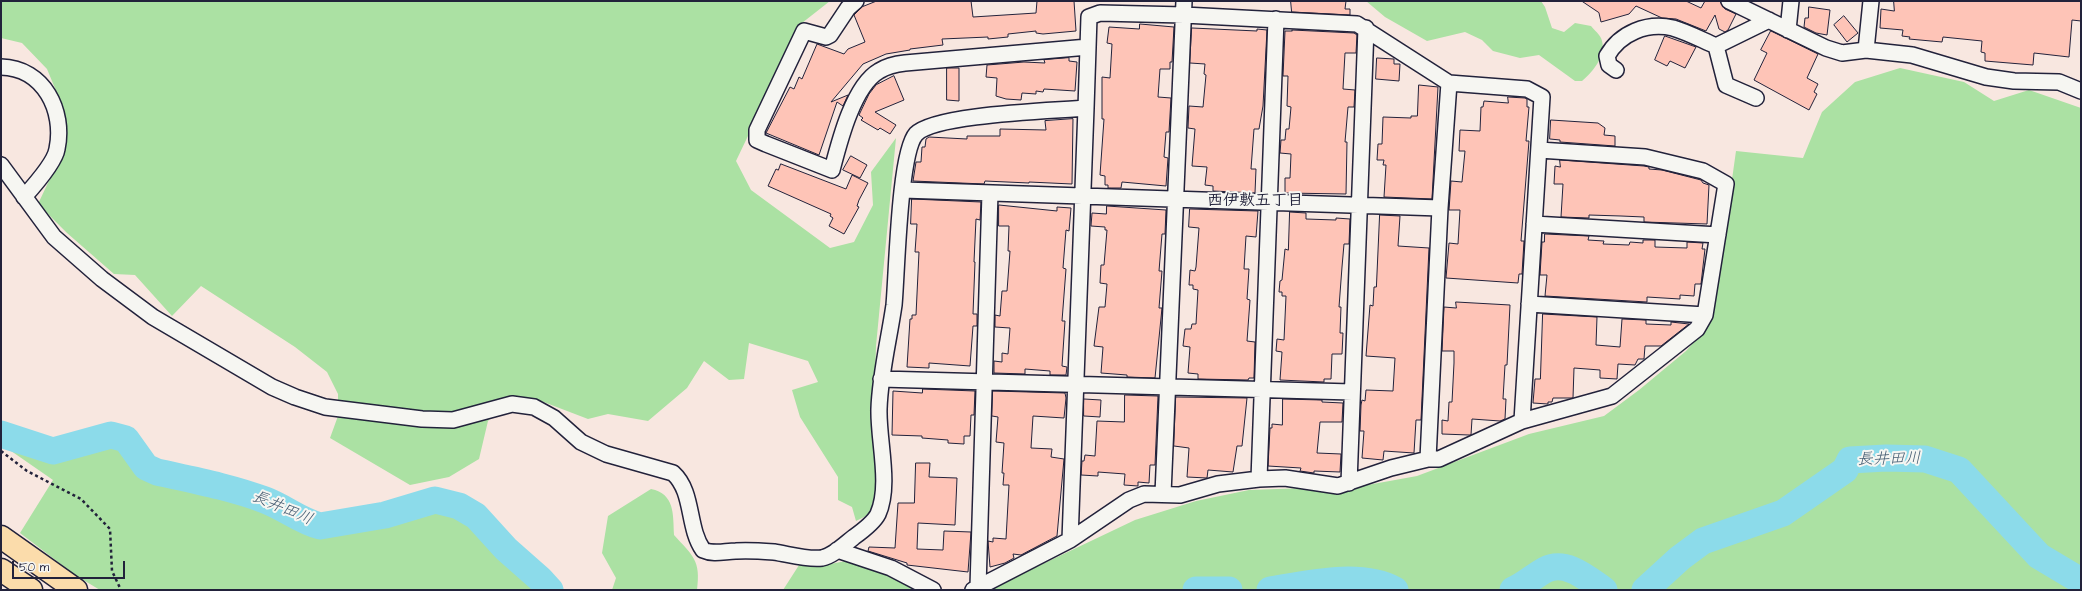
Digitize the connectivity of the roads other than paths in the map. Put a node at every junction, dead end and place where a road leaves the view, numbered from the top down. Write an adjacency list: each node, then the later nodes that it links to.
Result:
1 (856, 1): 11 (street)
2 (1729, 1): 7 (street)
3 (1791, 1): 9 (street)
4 (1870, 1): 12 (street)
5 (1184, 8): 6 (street); 11 (street); 25 (street)
6 (1276, 19): 8 (street); 26 (street)
7 (1769, 20): 9 (street); 10 (street)
8 (1366, 28): 15 (street); 27 (street)
9 (1788, 30): 12 (street)
10 (1716, 46): 14 (street); 17 (street)
11 (1088, 47): 18 (street)
12 (1866, 50): 16 (street)
13 (1, 67): 24 (street)
14 (1616, 70)
15 (1449, 83): 19 (street); 28 (street)
16 (2081, 91)
17 (1756, 98)
18 (1086, 108): 21 (street); 23 (street)
19 (1539, 150): 29 (street); 30 (street)
20 (1, 164): 24 (street)
21 (903, 190): 22 (street); 33 (street)
22 (990, 193): 23 (street); 34 (street)
23 (1082, 196): 25 (street); 35 (street)
24 (24, 197): 46 (street)
25 (1176, 199): 26 (street); 36 (street)
26 (1269, 202): 27 (street); 37 (street)
27 (1359, 205): 28 (street); 38 (street)
28 (1440, 208): 40 (street)
29 (1534, 224): 30 (street); 31 (street)
30 (1718, 235): 32 (street)
31 (1529, 304): 32 (street); 39 (street)
32 (1705, 315): 39 (street)
33 (881, 379): 34 (street); 46 (street)
34 (984, 382): 35 (street); 48 (street)
35 (1076, 384): 36 (street); 45 (street)
36 (1167, 387): 37 (street); 43 (street)
37 (1262, 390): 38 (street); 41 (street)
38 (1352, 392): 42 (street)
39 (1522, 421): 40 (street)
40 (1428, 459): 42 (street)
41 (1259, 478): 42 (street); 43 (street)
42 (1349, 483)
43 (1163, 494): 45 (street)
44 (1, 537): 50 (highway)
45 (1070, 540): 48 (street)
46 (837, 550): 51 (street)
47 (1, 570): 49 (highway)
48 (975, 588)
49 (31, 590)
50 (76, 590)
51 (932, 590)

